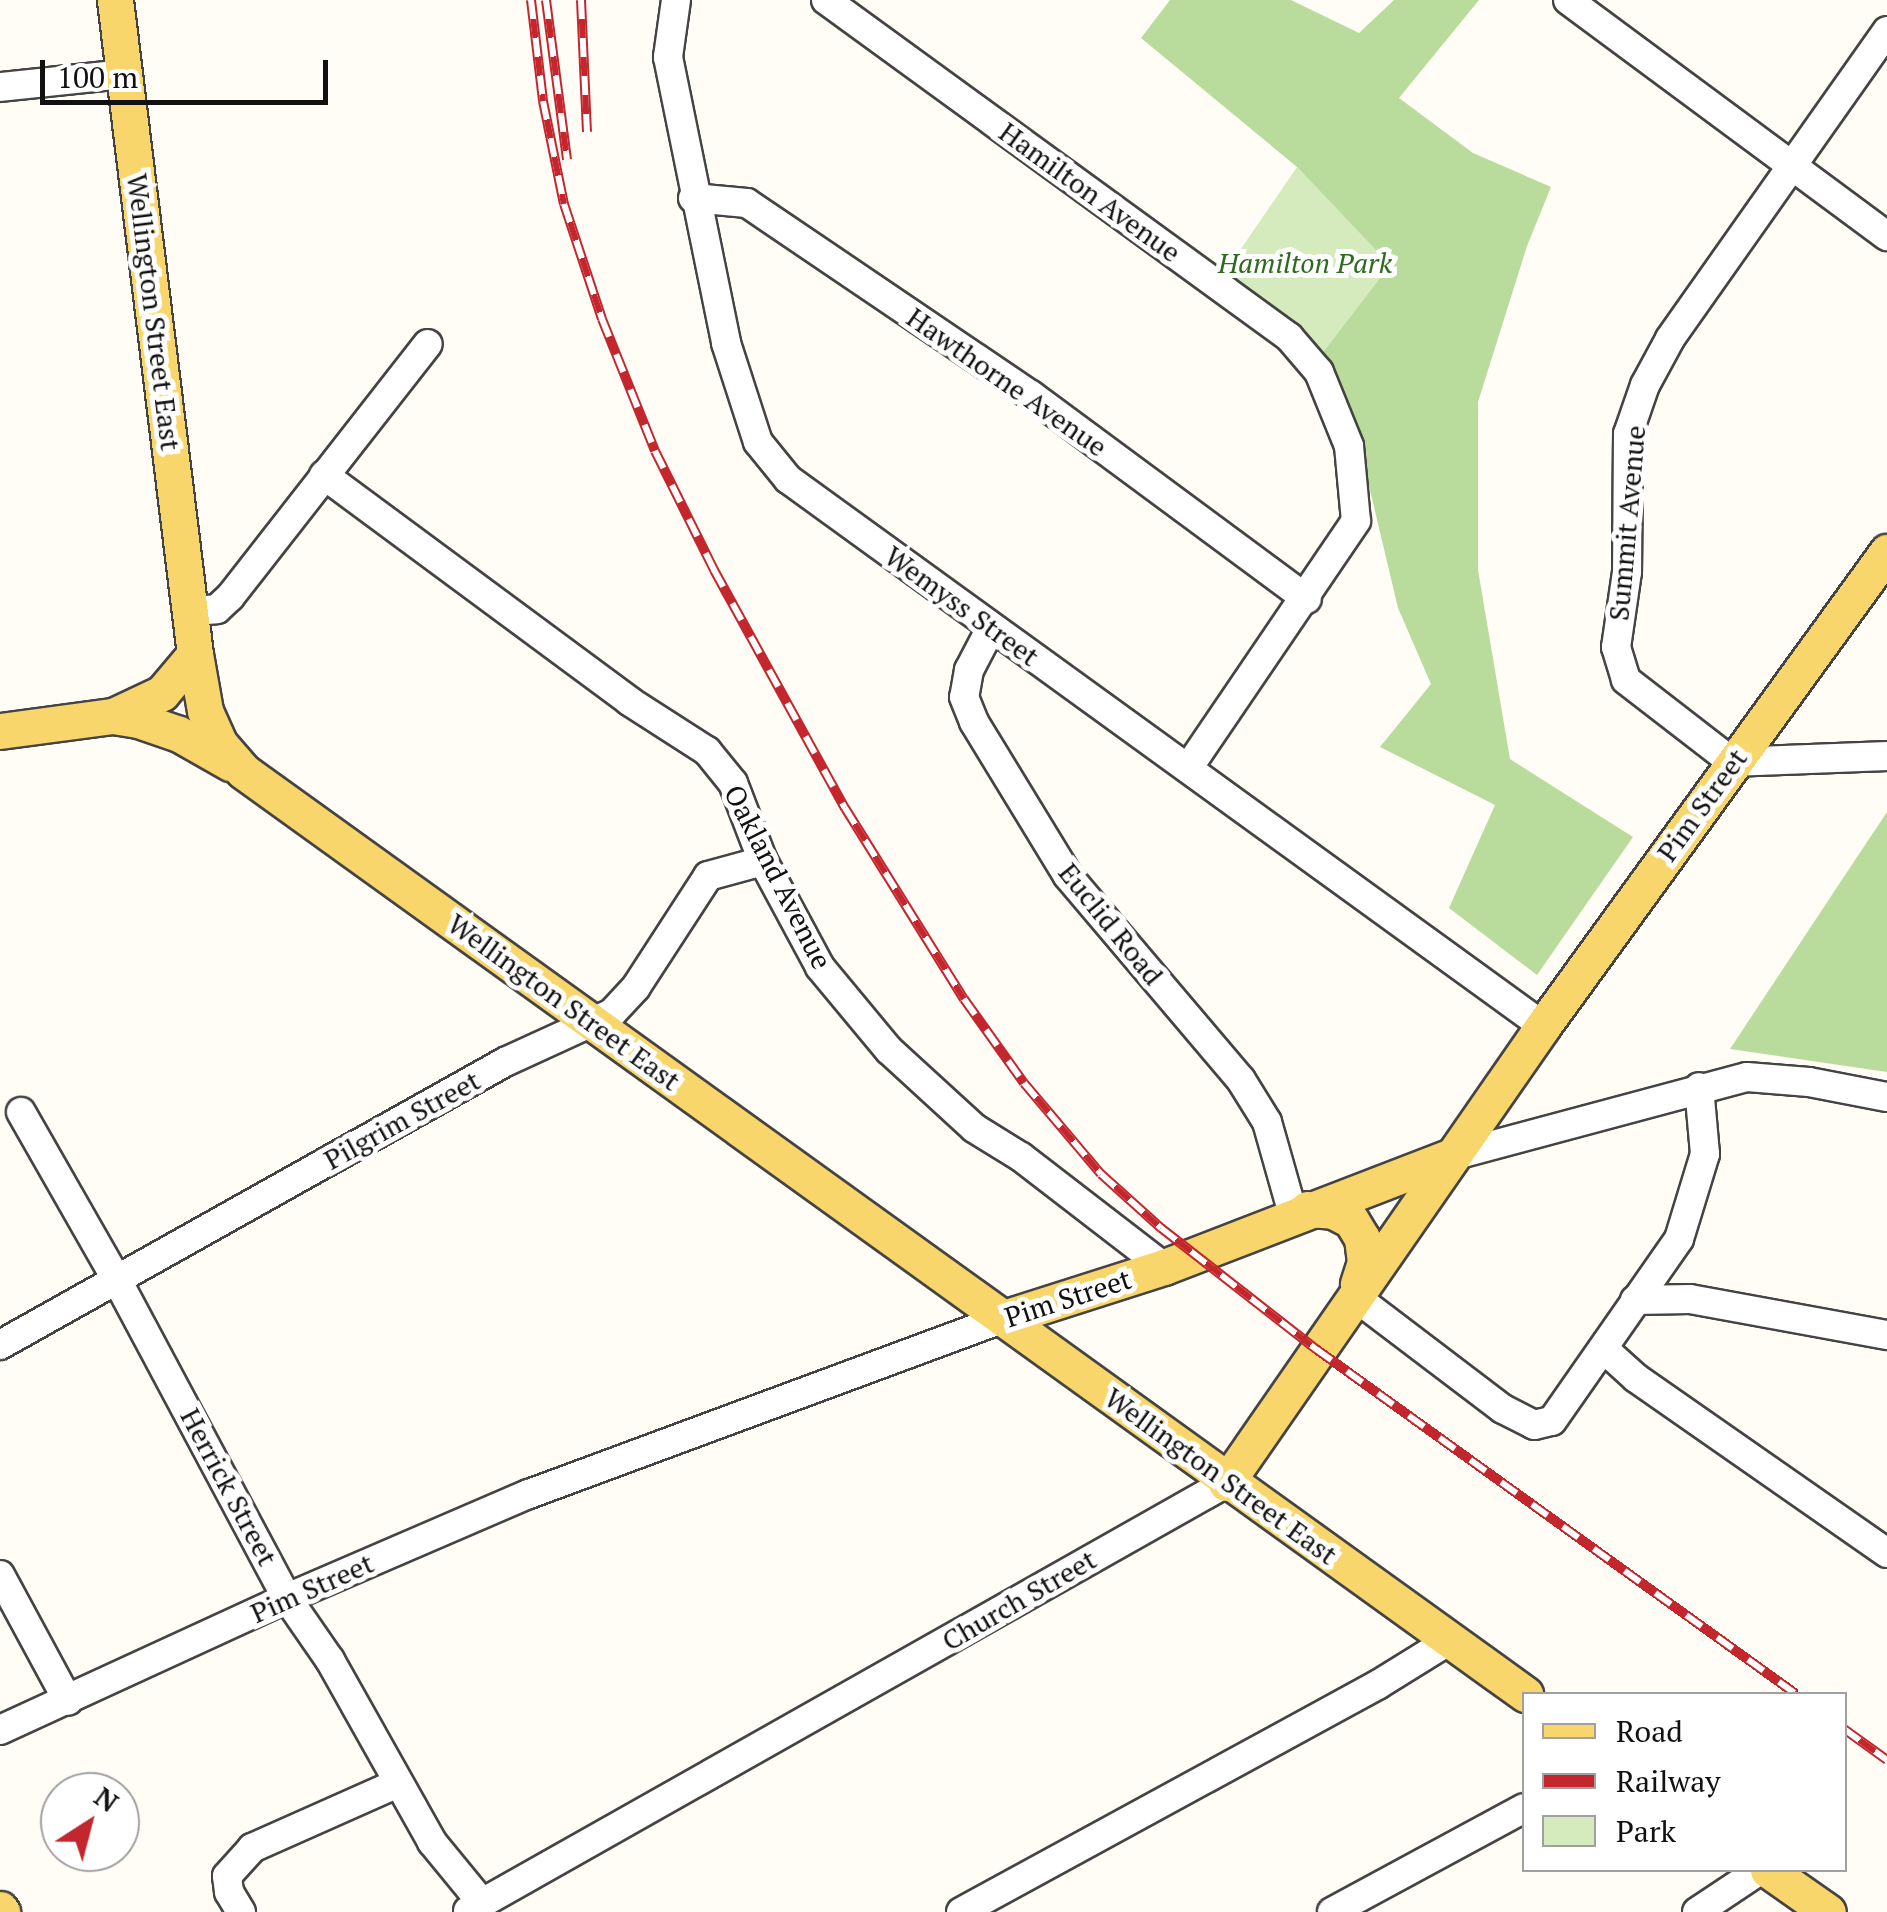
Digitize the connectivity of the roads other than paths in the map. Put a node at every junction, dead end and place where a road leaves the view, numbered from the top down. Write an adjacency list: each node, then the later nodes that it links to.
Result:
1 (115, 0): 6 (main road, Wellington Street East)
2 (676, 0): 9 (street, Wemyss Street)
3 (826, 0): 14 (street, Hamilton Avenue)
4 (1568, 0): 8 (street)
5 (1887, 31): 8 (street, Summit Avenue)
6 (123, 74): 7 (street); 15 (main road, Wellington Street East)
7 (0, 87)
8 (1792, 164): 10 (street); 21 (street, Summit Avenue)
9 (694, 198): 14 (street, Hawthorne Avenue); 16 (street, Wemyss Street)
10 (1887, 236)
11 (428, 344): 12 (street)
12 (324, 475): 15 (street); 24 (street, Oakland Avenue)
13 (1887, 552): 21 (main road, Pim Street)
14 (1306, 599): 22 (street, Hamilton Avenue)
15 (192, 612): 17 (main road, Wellington Street East)
16 (991, 628): 22 (street, Wemyss Street); 31 (street, Euclid Road)
17 (195, 654): 18 (main road); 23 (main road, Wellington Street East)
18 (113, 716): 19 (main road); 23 (main road)
19 (0, 731)
20 (1887, 756): 21 (street)
21 (1732, 762): 26 (main road, Pim Street)
22 (1188, 768): 26 (street, Wemyss Street)
23 (243, 772): 25 (main road, Wellington Street East)
24 (763, 861): 25 (street, Pilgrim Street); 32 (street, Oakland Avenue)
25 (590, 1021): 33 (street, Pilgrim Street); 36 (main road, Wellington Street East)
26 (1544, 1026): 30 (main road, Pim Street)
27 (1699, 1088): 28 (street); 30 (street); 35 (street)
28 (1887, 1097)
29 (21, 1112): 33 (street, Herrick Street)
30 (1452, 1156): 31 (main road, Pim Street); 34 (main road, Church Street)
31 (1300, 1211): 32 (main road, Pim Street); 34 (main road)
32 (1164, 1267): 36 (main road, Pim Street)
33 (117, 1280): 38 (street, Pilgrim Street); 43 (street, Herrick Street)
34 (1354, 1296): 39 (street); 40 (main road, Church Street)
35 (1635, 1300): 37 (street); 39 (street)
36 (1007, 1318): 40 (main road, Wellington Street East); 43 (street, Pim Street)
37 (1887, 1335)
38 (0, 1345)
39 (1604, 1349): 41 (street)
40 (1226, 1482): 44 (main road, Wellington Street East); 52 (street, Church Street)
41 (1887, 1554)
42 (0, 1575): 46 (street)
43 (287, 1598): 46 (street, Pim Street); 48 (street, Herrick Street)
44 (1450, 1640): 45 (main road, Wellington Street East); 54 (street)
45 (1522, 1692)
46 (68, 1701): 47 (street, Pim Street)
47 (0, 1730)
48 (398, 1783): 52 (street, Herrick Street); 53 (street)
49 (1522, 1809): 55 (street)
50 (1757, 1872): 56 (street)
51 (1771, 1872): 57 (main road)
52 (475, 1908)
53 (241, 1912)
54 (961, 1912)
55 (1332, 1912)
56 (1697, 1912)
57 (1828, 1912)

